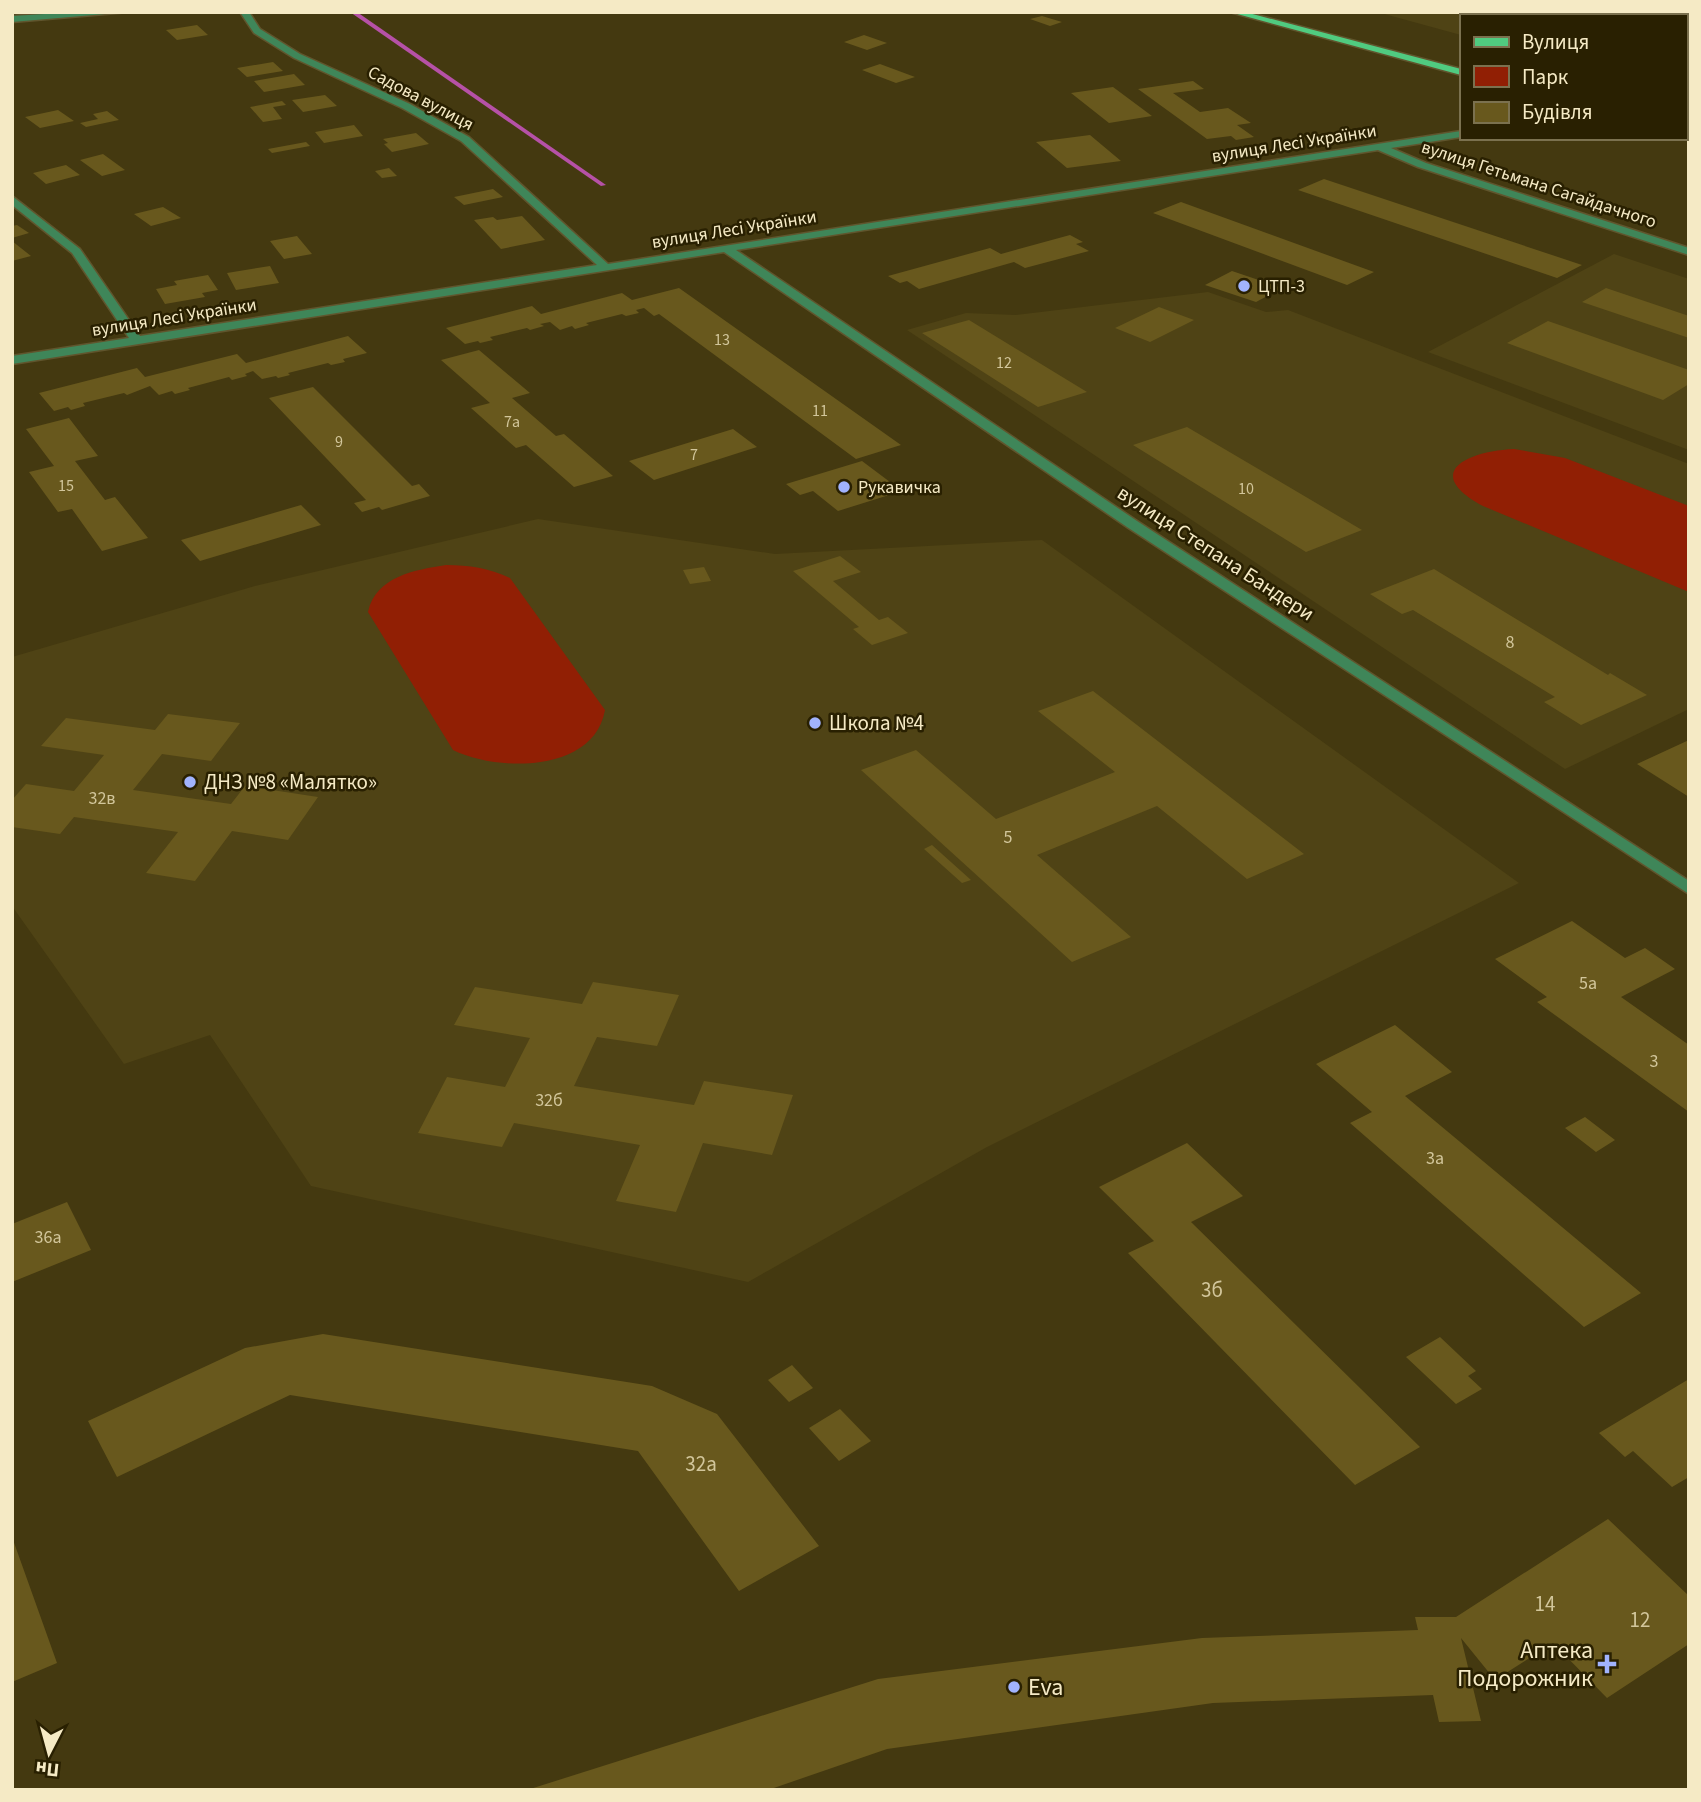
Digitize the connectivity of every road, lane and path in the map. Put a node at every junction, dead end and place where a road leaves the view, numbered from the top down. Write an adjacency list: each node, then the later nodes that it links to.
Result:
1 (124, 12): 5 (street)
2 (230, 12): 4 (street)
3 (1234, 12): 6 (main road)
4 (244, 13): 12 (street, Садова вулиця)
5 (12, 19)
6 (1460, 72)
7 (1460, 134): 8 (street, вулиця Лесі Українки)
8 (1380, 147): 10 (street, вулиця Лесі Українки); 11 (street, вулиця Гетьмана Сагайдачного)
9 (12, 199): 13 (street)
10 (724, 247): 12 (street, вулиця Лесі Українки); 15 (street, вулиця Степана Бандери)
11 (1689, 251)
12 (603, 265): 13 (street, вулиця Лесі Українки)
13 (134, 336): 14 (street, вулиця Лесі Українки)
14 (12, 360)
15 (1689, 889)

